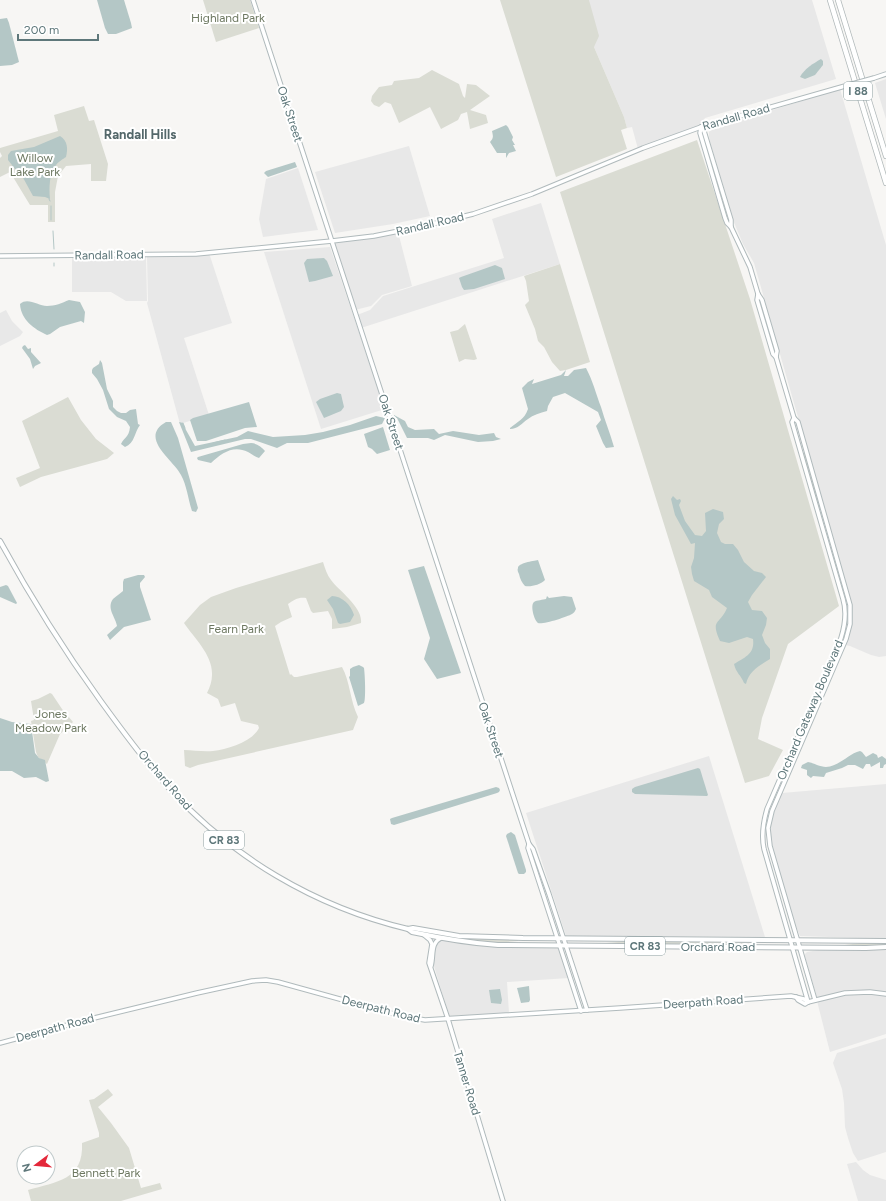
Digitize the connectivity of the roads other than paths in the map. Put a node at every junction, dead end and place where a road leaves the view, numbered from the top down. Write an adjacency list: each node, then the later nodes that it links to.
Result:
1 (253, 0): 8 (street, Oak Street)
2 (830, 0): 7 (highway, I 88)
3 (838, 0): 6 (highway, I 88)
4 (886, 74): 5 (street, Randall Road, bridge)
5 (701, 127): 8 (street, Randall Road); 10 (street, Orchard Gateway Boulevard)
6 (886, 156)
7 (886, 182)
8 (332, 241): 9 (street, Randall Road); 12 (street, Oak Street)
9 (0, 256)
10 (794, 418): 18 (street, Orchard Gateway Boulevard); 19 (street, Orchard Gateway Boulevard)
11 (0, 541): 13 (main road, Orchard Road / CR 83)
12 (529, 844): 16 (street, Oak Street); 17 (street, Oak Street)
13 (408, 929): 14 (main road, Orchard Road / CR 83); 16 (main road, Orchard Road / CR 83)
14 (424, 935): 15 (main road, Orchard Road / CR 83); 26 (street, Tanner Road)
15 (441, 938): 21 (main road, Orchard Road / CR 83); 26 (street, Tanner Road)
16 (558, 939): 17 (main road, Orchard Road / CR 83); 21 (street, Oak Street)
17 (564, 939): 18 (main road, Orchard Road / CR 83); 22 (street, Oak Street)
18 (790, 940): 19 (main road, Orchard Road / CR 83); 23 (street, Orchard Gateway Boulevard)
19 (798, 941): 20 (main road, Orchard Road / CR 83); 24 (street, Orchard Gateway Boulevard)
20 (886, 941)
21 (560, 946): 22 (main road, Orchard Road / CR 83); 31 (street, Oak Street)
22 (566, 946): 23 (main road, Orchard Road / CR 83); 30 (street, Oak Street)
23 (792, 947): 24 (main road, Orchard Road / CR 83); 29 (street, Orchard Gateway Boulevard)
24 (800, 947): 25 (main road, Orchard Road / CR 83); 28 (street, Orchard Gateway Boulevard)
25 (886, 947)
26 (431, 966): 32 (street, Tanner Road)
27 (886, 994): 28 (street)
28 (815, 1000): 29 (street)
29 (808, 1002): 30 (street, Deerpath Road)
30 (587, 1010): 31 (street, Deerpath Road)
31 (581, 1011): 32 (street, Deerpath Road)
32 (448, 1018): 33 (street, Deerpath Road); 34 (street, Tanner Road)
33 (0, 1043)
34 (503, 1201)

